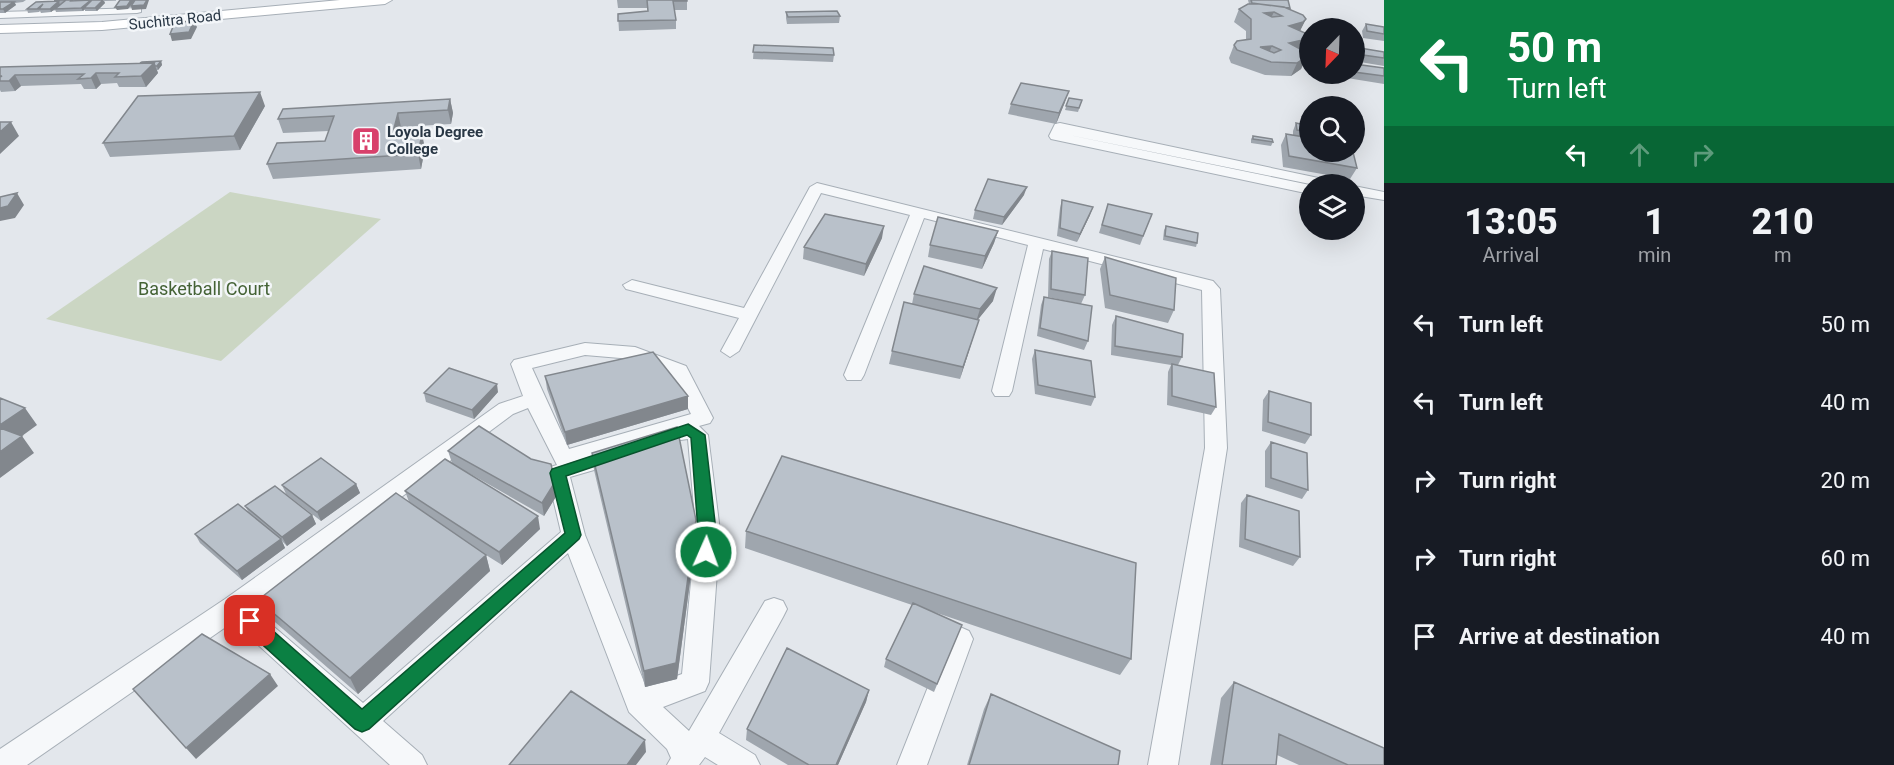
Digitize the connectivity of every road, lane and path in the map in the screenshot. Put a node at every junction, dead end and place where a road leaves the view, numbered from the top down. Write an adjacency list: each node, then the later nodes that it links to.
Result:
1 (33, 0): 6 (street)
2 (341, 0): 5 (main road, Suchitra Road)
3 (385, 0): 5 (main road, Suchitra Road)
4 (137, 10): 6 (street)
5 (189, 16): 6 (main road, Suchitra Road); 7 (main road, Suchitra Road)
6 (3, 18)
7 (0, 29)
8 (1156, 131): 9 (street)
9 (1148, 152): 9 (street); 10 (street)
10 (1251, 173): 11 (street); 12 (street)
11 (1299, 180)
12 (1299, 187)
13 (1365, 192): 14 (street)
14 (1384, 196)
15 (1365, 202): 16 (street)
16 (1384, 206)
17 (918, 213): 18 (street); 20 (street); 22 (street)
18 (1036, 243): 23 (street); 36 (street)
19 (632, 285): 20 (street)
20 (749, 315): 21 (street)
21 (730, 351)
22 (854, 375)
23 (1002, 391)
24 (534, 399): 24 (street); 26 (street)
25 (573, 535): 29 (street); 29 (street); 30 (street)
26 (234, 607): 30 (street); 32 (street)
27 (774, 609): 31 (street)
28 (960, 639): 35 (street)
29 (639, 703): 31 (street)
30 (362, 722): 33 (street)
31 (689, 754): 34 (street)
32 (1, 765)
33 (412, 765)
34 (745, 765)
35 (912, 765)
36 (1163, 765)

